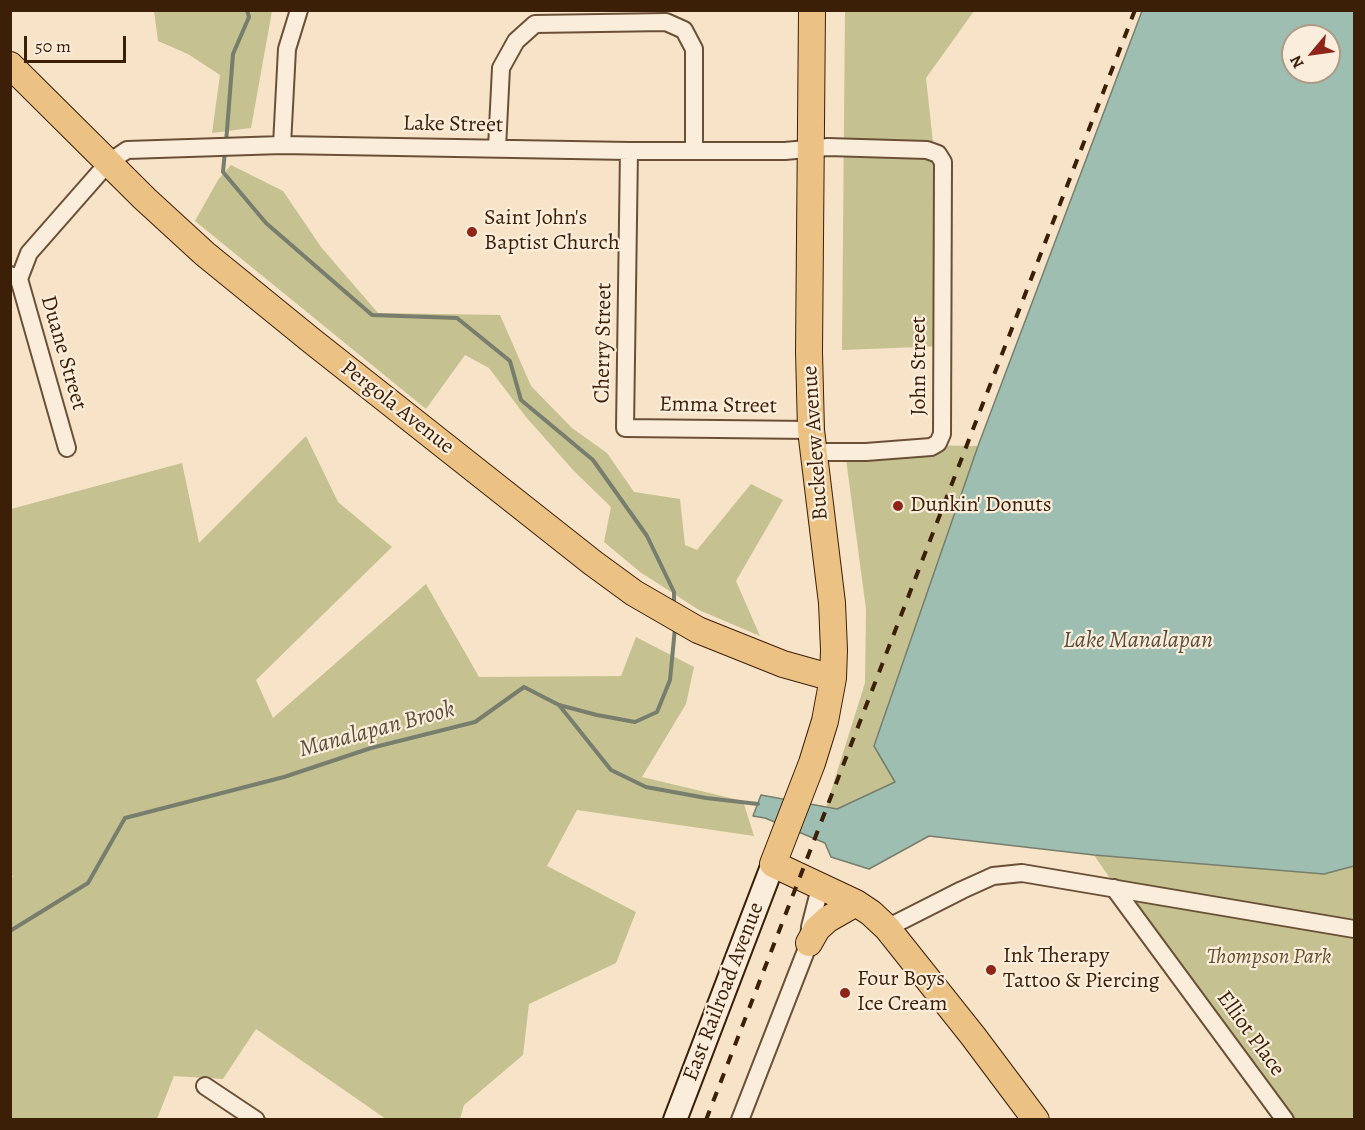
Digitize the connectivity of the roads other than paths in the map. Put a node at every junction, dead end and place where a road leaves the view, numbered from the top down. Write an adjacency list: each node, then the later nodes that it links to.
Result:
1 (299, 10): 4 (street)
2 (812, 10): 6 (main road, Buckelew Avenue)
3 (10, 65): 10 (main road, Pergola Avenue)
4 (282, 145): 5 (street, Lake Street); 10 (street, Lake Street)
5 (497, 148): 7 (street, Lake Street); 8 (street)
6 (810, 148): 8 (street, Lake Street); 9 (street, Lake Street); 13 (main road, Buckelew Avenue)
7 (629, 151): 8 (street, Lake Street); 12 (street, Cherry Street)
8 (694, 151)
9 (943, 162): 13 (street, John Street)
10 (108, 163): 11 (street, Lake Street); 15 (main road, Pergola Avenue)
11 (15, 277): 14 (street, Duane Street)
12 (625, 428): 13 (street, Emma Street)
13 (812, 441): 15 (main road, Buckelew Avenue)
14 (67, 448)
15 (833, 678): 16 (main road, Buckelew Avenue)
16 (773, 864): 17 (main road); 25 (street, East Railroad Avenue)
17 (820, 888): 19 (main road); 22 (street)
18 (1114, 888): 20 (street); 21 (street); 28 (street, Elliot Place)
19 (856, 903): 20 (main road); 22 (main road)
20 (887, 928): 27 (main road)
21 (1354, 929)
22 (809, 943): 26 (street)
23 (205, 1086): 24 (street)
24 (256, 1119)
25 (675, 1119)
26 (740, 1119)
27 (1036, 1119)
28 (1285, 1119)

